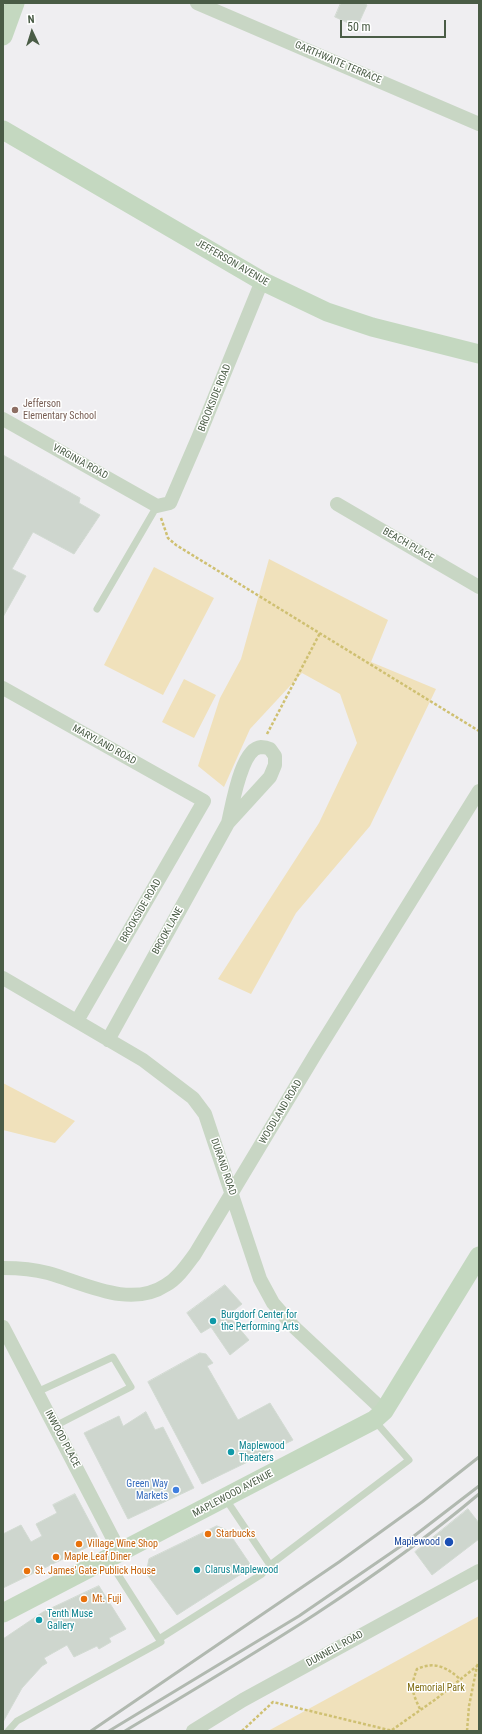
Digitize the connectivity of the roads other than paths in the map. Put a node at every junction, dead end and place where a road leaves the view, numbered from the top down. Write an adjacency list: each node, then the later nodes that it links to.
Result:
1 (197, 3): 2 (street, GARTHWAITE TERRACE)
2 (479, 124)
3 (3, 130): 4 (street, JEFFERSON AVENUE)
4 (262, 280): 5 (street, JEFFERSON AVENUE); 8 (street, BROOKSIDE ROAD)
5 (479, 354)
6 (3, 419): 8 (street, VIRGINIA ROAD)
7 (337, 504): 9 (street, BEACH PLACE)
8 (157, 506): 10 (lane)
9 (479, 587)
10 (97, 609)
11 (3, 688): 13 (street, MARYLAND ROAD)
12 (479, 791): 18 (street, WOODLAND ROAD)
13 (204, 801): 16 (street, BROOKSIDE ROAD)
14 (228, 823): 14 (street, BROOK LANE); 17 (street, BROOK LANE)
15 (3, 978): 16 (street, DURAND ROAD)
16 (77, 1021): 17 (street, DURAND ROAD)
17 (108, 1040): 18 (street, DURAND ROAD)
18 (232, 1193): 20 (street, WOODLAND ROAD); 23 (street, DURAND ROAD)
19 (479, 1256): 23 (street)
20 (3, 1268)
21 (3, 1327): 22 (street, INWOOD PLACE)
22 (37, 1392): 24 (street, INWOOD PLACE); 24 (lane)
23 (379, 1416): 25 (street, MAPLEWOOD AVENUE); 27 (lane)
24 (55, 1426): 26 (street, INWOOD PLACE)
25 (225, 1498): 26 (street, MAPLEWOOD AVENUE); 27 (lane)
26 (114, 1555): 29 (street, MAPLEWOOD AVENUE); 30 (lane)
27 (270, 1565): 30 (lane)
28 (479, 1571): 32 (street, DUNNELL ROAD)
29 (3, 1612)
30 (159, 1639): 31 (lane)
31 (8, 1731)
32 (193, 1731)

